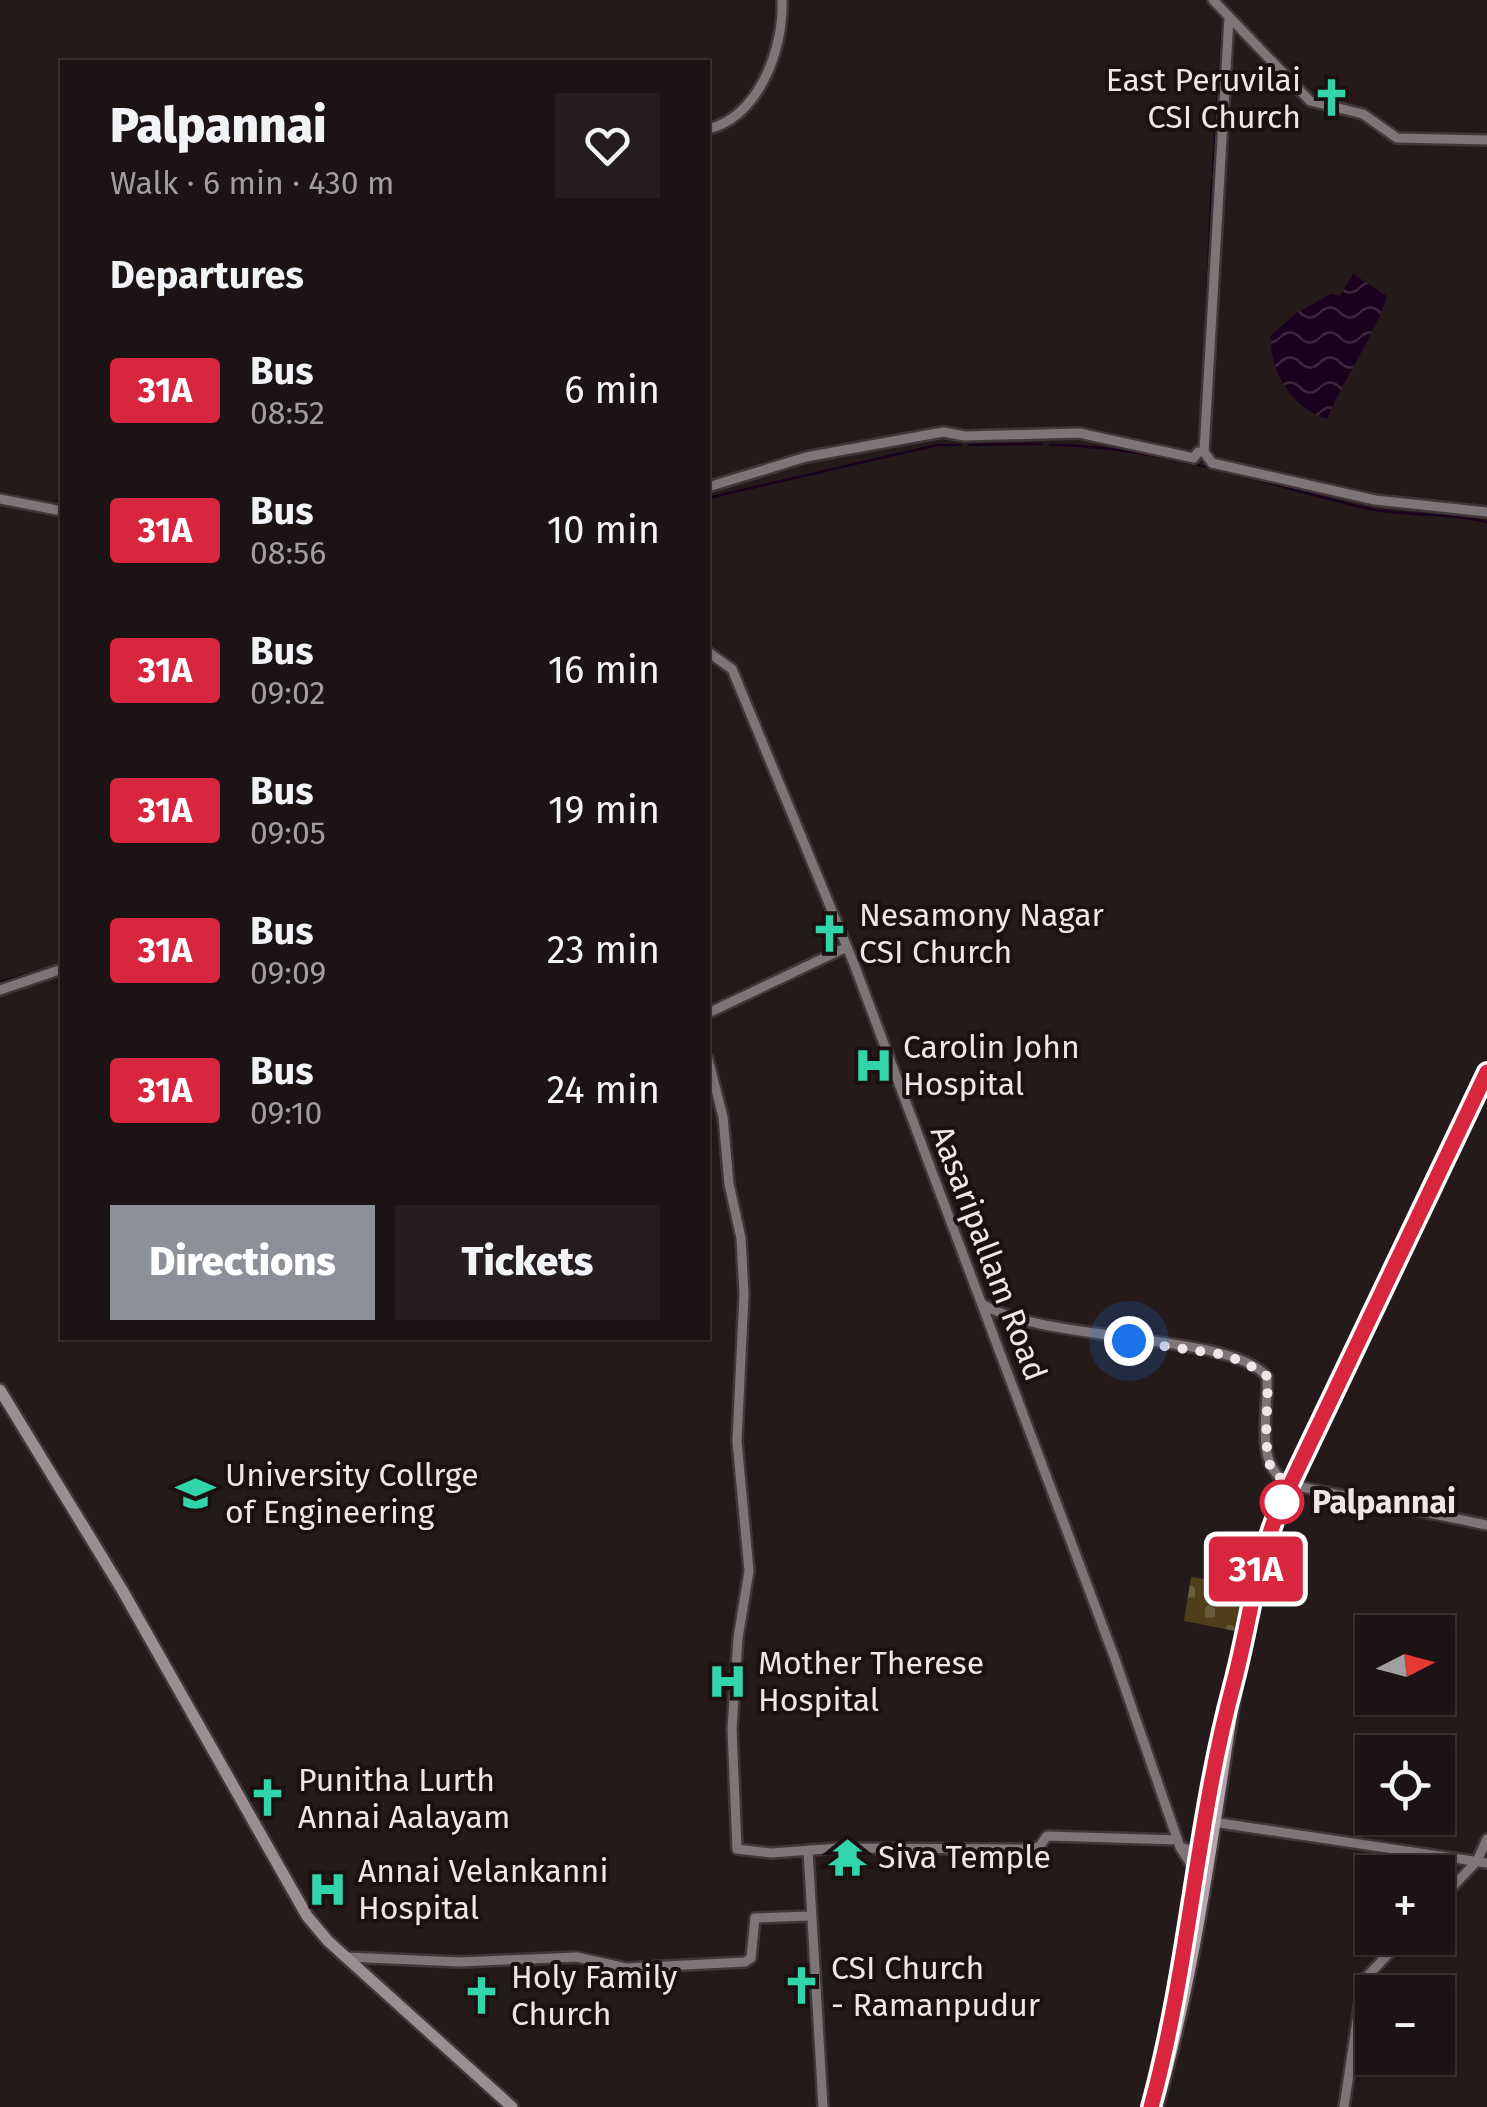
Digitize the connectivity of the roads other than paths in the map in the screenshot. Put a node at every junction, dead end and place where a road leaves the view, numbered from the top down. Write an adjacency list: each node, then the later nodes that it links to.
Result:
1 (782, 0): 4 (street)
2 (1216, 2): 3 (street)
3 (1228, 17): 5 (street); 6 (street)
4 (710, 128)
5 (1487, 140)
6 (1204, 452): 7 (street); 10 (street)
7 (710, 485)
8 (0, 499): 9 (street)
9 (60, 510)
10 (1487, 512)
11 (710, 653): 12 (street, Aasaripallam Road)
12 (847, 947): 15 (street); 18 (street, Aasaripallam Road)
13 (60, 970): 14 (street)
14 (0, 990)
15 (710, 1012)
16 (710, 1066): 26 (street)
17 (1487, 1072): 20 (highway)
18 (982, 1303): 20 (street); 25 (street, Aasaripallam Road)
19 (0, 1390): 33 (main road)
20 (1292, 1485): 21 (street); 22 (highway)
21 (1487, 1525)
22 (1233, 1686): 23 (highway); 27 (highway)
23 (1211, 1822): 27 (highway); 28 (street)
24 (1487, 1839): 28 (street)
25 (1179, 1844): 26 (street); 27 (street); 29 (street, Aasaripallam Road)
26 (808, 1850): 31 (street)
27 (1203, 1853): 29 (highway)
28 (1482, 1862): 30 (street)
29 (1200, 1882): 36 (highway)
30 (1455, 1887)
31 (810, 1916): 33 (street); 35 (street)
32 (1387, 1955): 37 (street)
33 (345, 1957): 34 (main road)
34 (512, 2107)
35 (824, 2107)
36 (1153, 2107)
37 (1344, 2107)

